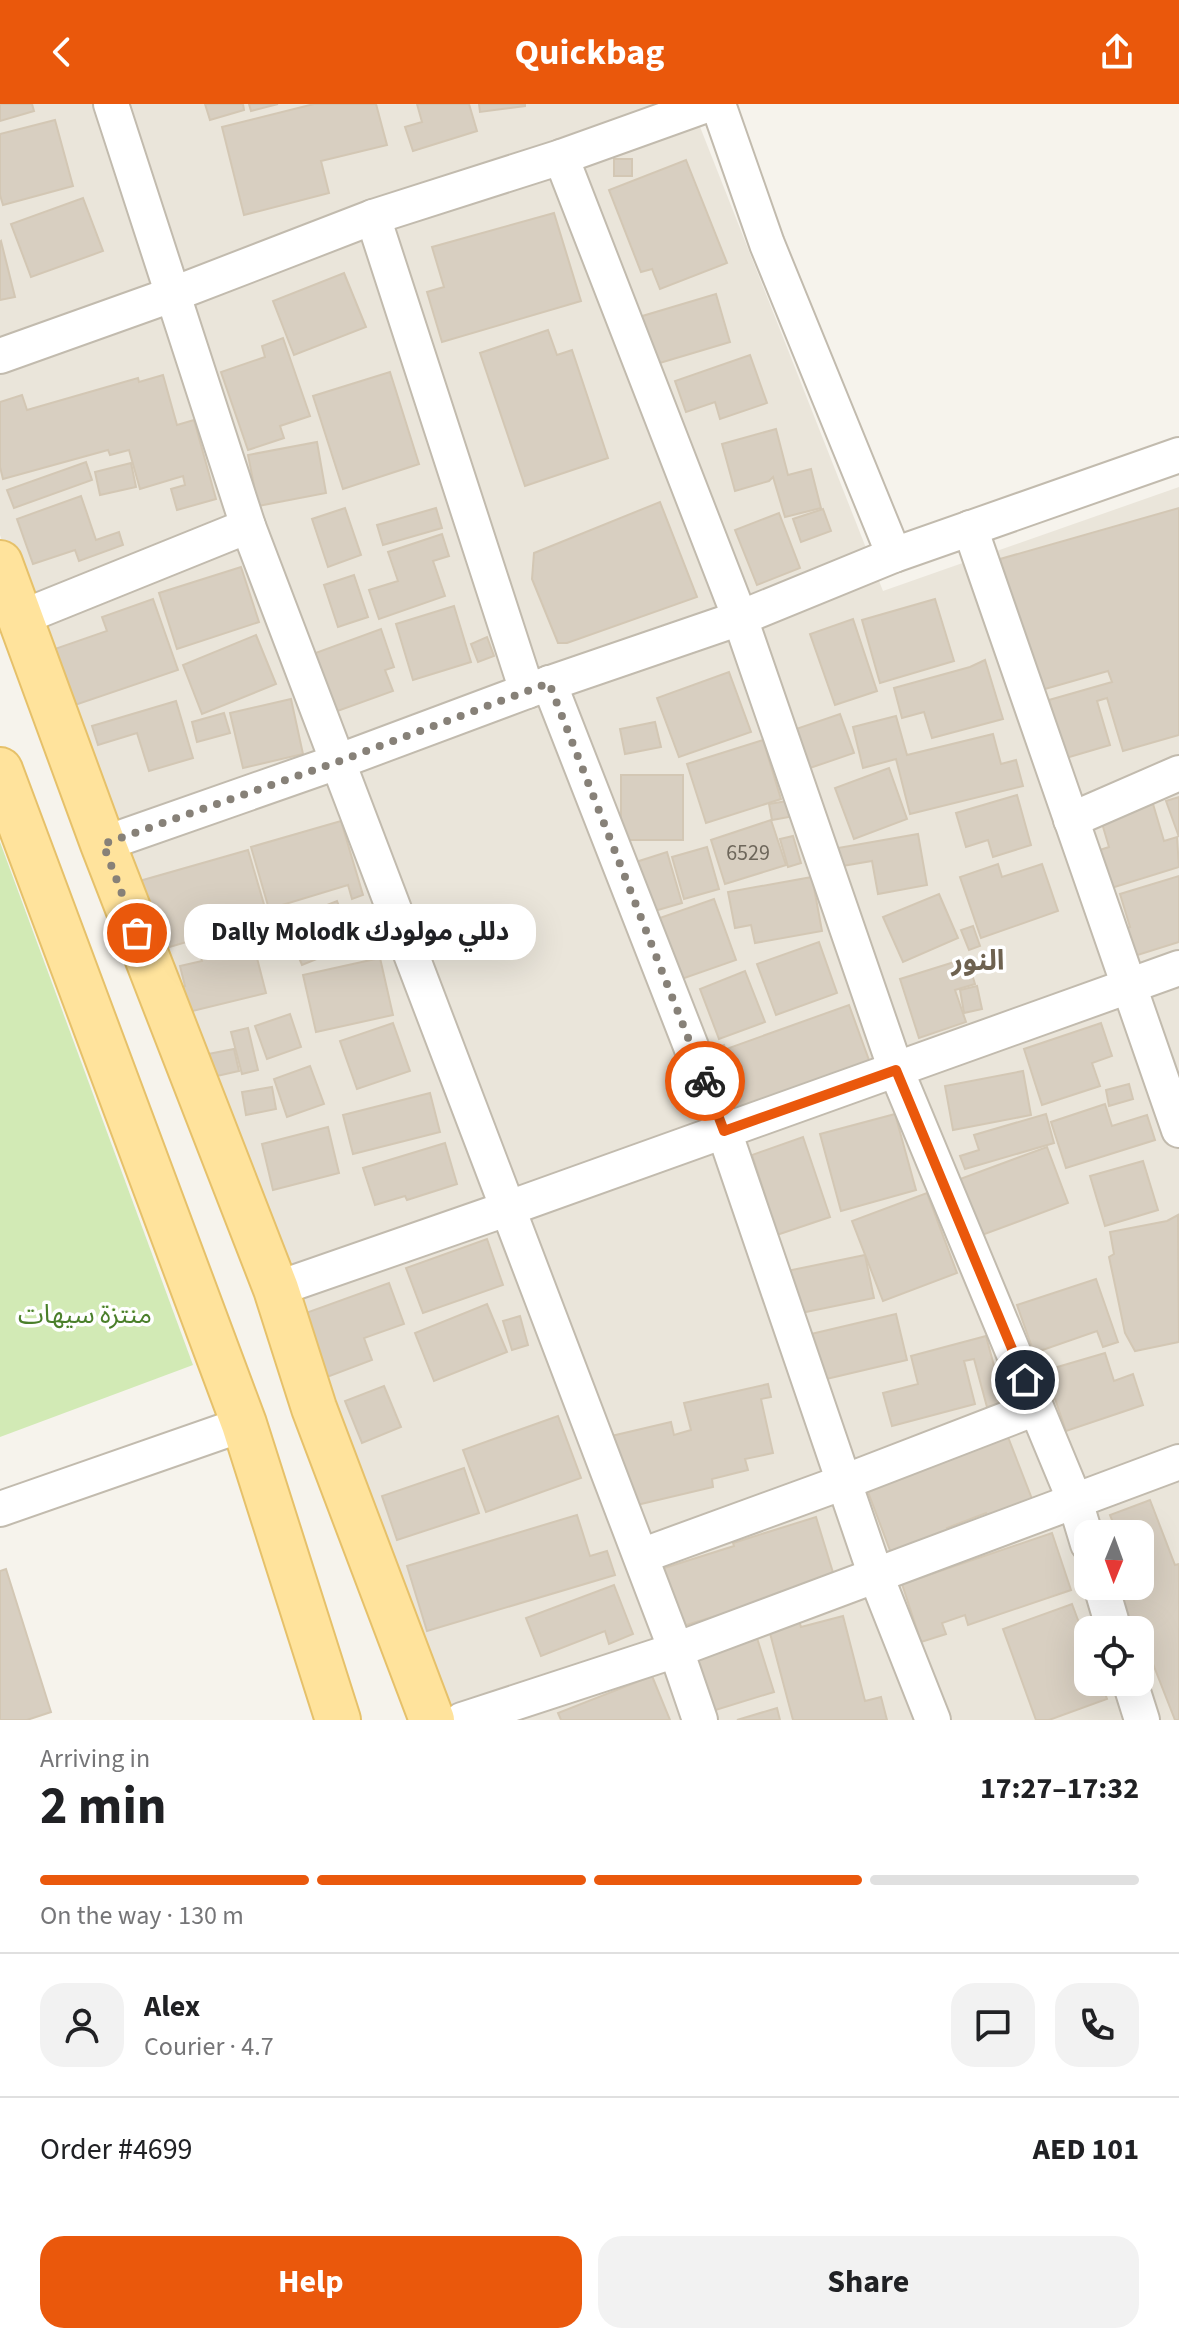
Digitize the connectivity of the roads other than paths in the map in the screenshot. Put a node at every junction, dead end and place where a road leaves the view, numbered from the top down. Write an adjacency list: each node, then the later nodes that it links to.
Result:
1 (111, 104): 6 (street)
2 (709, 104): 4 (street)
3 (718, 104): 11 (street)
4 (561, 157): 5 (street); 14 (street)
5 (373, 217): 6 (street); 15 (street)
6 (171, 295): 7 (street); 9 (street)
7 (0, 356)
8 (1179, 455): 10 (street)
9 (248, 526): 13 (street); 16 (street)
10 (970, 528): 11 (street); 19 (street)
11 (894, 555): 14 (street)
12 (0, 563): 13 (main road)
13 (20, 618): 20 (main road)
14 (740, 618): 15 (street); 23 (street)
15 (538, 687): 16 (street); 25 (street)
16 (337, 762): 20 (street); 26 (street)
17 (0, 770): 29 (main road)
18 (1179, 773): 19 (street)
19 (1071, 820): 22 (street)
20 (103, 844): 27 (main road)
21 (1179, 968): 22 (street)
22 (1128, 986): 23 (street); 24 (street)
23 (896, 1070): 25 (street); 28 (street)
24 (1179, 1130)
25 (724, 1131): 26 (street); 31 (street)
26 (509, 1208): 27 (street); 35 (street)
27 (276, 1289): 40 (main road)
28 (1036, 1408): 31 (street); 32 (street)
29 (244, 1424): 33 (street); 39 (main road)
30 (1179, 1462): 32 (street)
31 (844, 1482): 35 (street); 36 (street)
32 (1075, 1501): 34 (street); 36 (street)
33 (0, 1509)
34 (1081, 1520)
35 (641, 1556): 37 (street)
36 (876, 1576): 37 (street); 43 (street)
37 (676, 1650): 41 (street); 42 (street)
38 (1134, 1696): 44 (street)
39 (338, 1720)
40 (432, 1720)
41 (462, 1720)
42 (700, 1720)
43 (933, 1720)
44 (1142, 1720)

